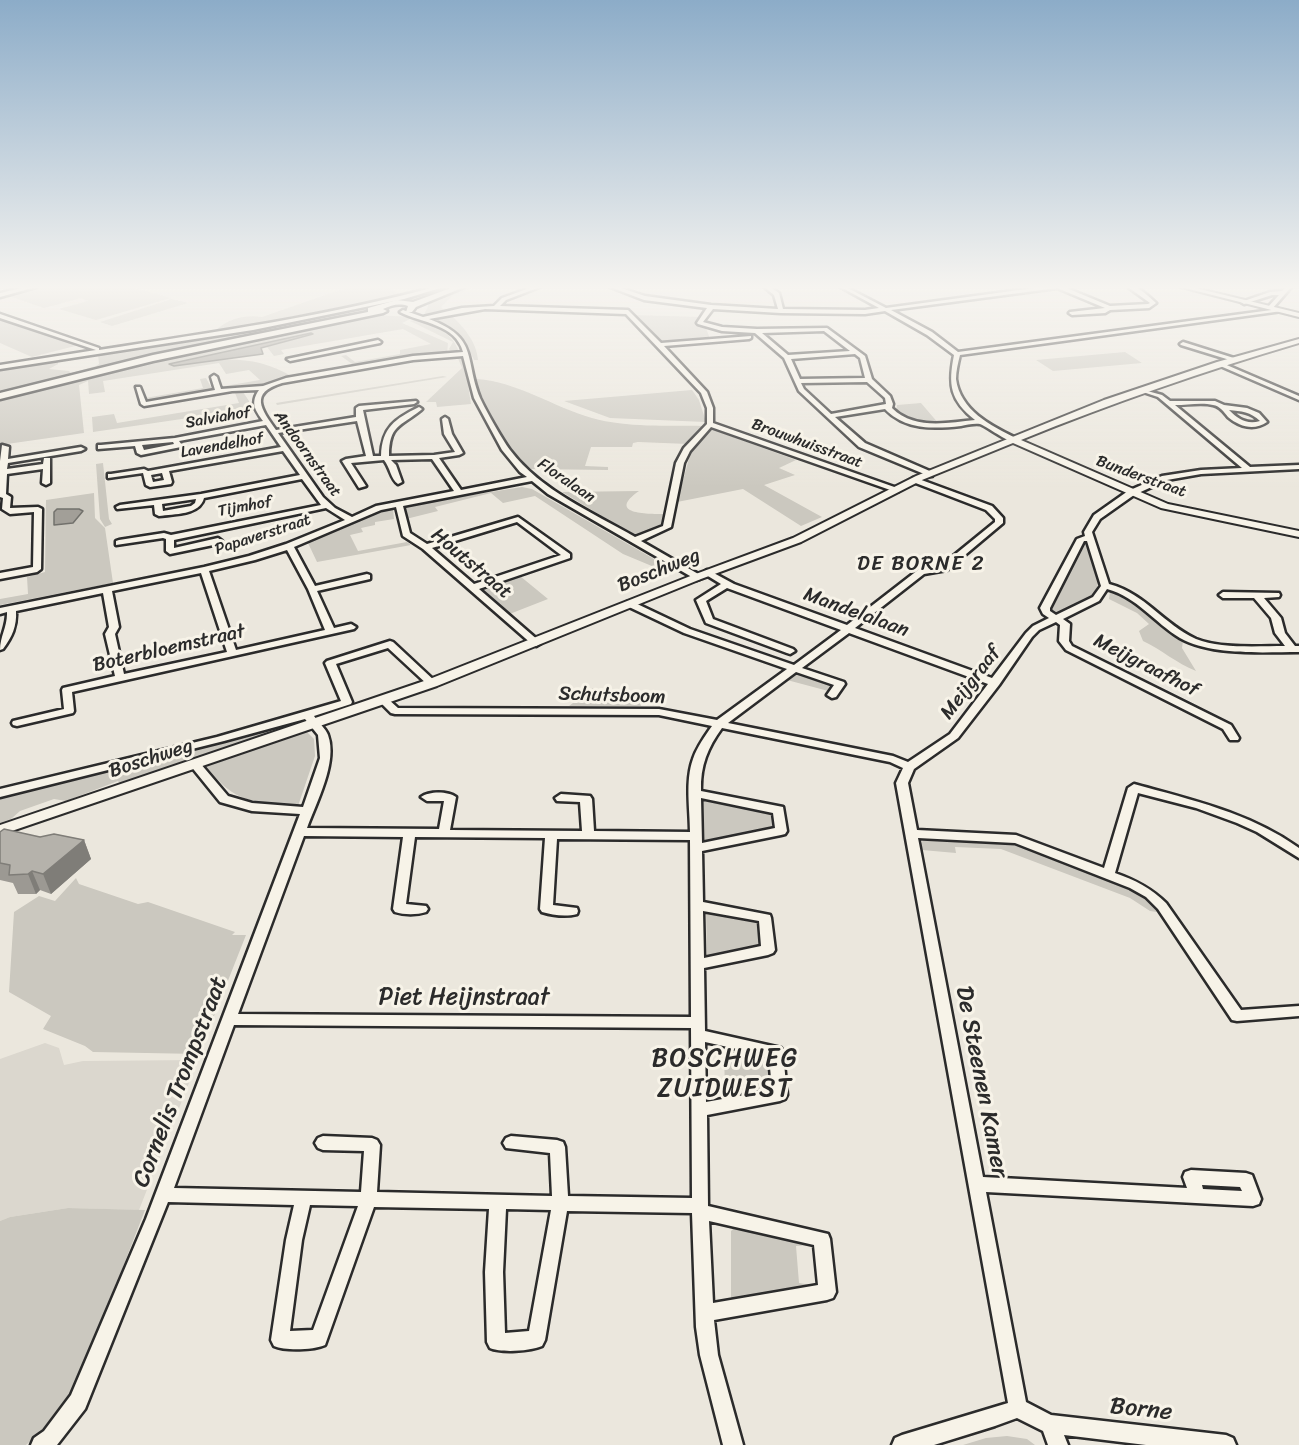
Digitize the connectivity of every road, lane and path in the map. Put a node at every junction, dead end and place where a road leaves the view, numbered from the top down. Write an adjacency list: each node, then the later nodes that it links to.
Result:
1 (91, 352): 20 (street)
2 (178, 352): 29 (main road)
3 (323, 352): 16 (street)
4 (332, 352): 14 (street)
5 (665, 352): 39 (street)
6 (782, 352): 15 (street)
7 (851, 352): 15 (street)
8 (857, 352): 23 (street)
9 (969, 352): 13 (street)
10 (1210, 352): 17 (street)
11 (1260, 352): 17 (street, Boschweg)
12 (466, 354): 21 (street, Andoornstraat); 60 (street, Floralaan)
13 (957, 354): 37 (street)
14 (337, 357)
15 (787, 357): 24 (street)
16 (290, 359)
17 (1235, 360): 19 (street, Boschweg)
18 (345, 363): 21 (street)
19 (1220, 364): 27 (street, Boschweg); 30 (street)
20 (0, 367)
21 (352, 368): 26 (street, Andoornstraat)
22 (214, 377): 28 (street)
23 (869, 380): 24 (street); 32 (street)
24 (797, 381): 34 (street)
25 (138, 388): 28 (street)
26 (263, 388): 28 (street); 38 (street, Andoornstraat)
27 (1142, 390): 31 (street); 41 (street, Boschweg)
28 (219, 391)
29 (0, 396)
30 (1299, 399)
31 (1168, 403): 33 (street); 54 (street)
32 (889, 406): 34 (street); 37 (street)
33 (1223, 407): 33 (street)
34 (829, 416): 57 (street)
35 (360, 419): 40 (street); 47 (street); 49 (street)
36 (445, 419): 48 (street)
37 (980, 422): 41 (street)
38 (266, 423): 40 (street, Andoornstraat); 43 (street, Salviahof)
39 (710, 424): 65 (street, Brouwhuisstraat); 76 (street)
40 (274, 432): 44 (street, Andoornstraat)
41 (1013, 440): 57 (street, Boschweg); 67 (street, Bunderstraat)
42 (5, 447): 50 (street)
43 (101, 447)
44 (284, 448): 53 (street, Lavendelhof); 59 (street, Andoornstraat)
45 (81, 449): 46 (street)
46 (47, 456): 50 (street); 51 (street)
47 (385, 457): 48 (street); 49 (street); 62 (street)
48 (434, 457): 66 (street)
49 (370, 458): 64 (street)
50 (3, 462): 55 (street)
51 (47, 466): 55 (street); 63 (street)
52 (1299, 467): 54 (street)
53 (165, 470): 56 (street, Lavendelhof); 56 (street, Lavendelhof)
54 (1249, 470): 67 (street)
55 (5, 472): 68 (street)
56 (147, 473): 58 (street, Lavendelhof)
57 (929, 474): 61 (street, Boschweg)
58 (111, 476)
59 (305, 476): 70 (street, Andoornstraat); 71 (street)
60 (532, 478): 66 (street, Papaverstraat); 76 (street, Floralaan)
61 (916, 480): 65 (street, Boschweg); 98 (street)
62 (398, 482)
63 (46, 483)
64 (362, 486)
65 (896, 489): 82 (street, Boschweg)
66 (459, 492): 69 (street, Papaverstraat)
67 (1131, 493): 73 (street, Bunderstraat); 75 (street)
68 (1, 495): 83 (street)
69 (399, 504): 72 (street, Papaverstraat); 80 (street, Houtstraat)
70 (326, 506): 72 (street, Andoornstraat); 74 (street, Tijmhof)
71 (120, 507)
72 (350, 519): 79 (street, Papaverstraat)
73 (1299, 534)
74 (170, 538): 77 (street, Tijmhof); 78 (street, Tijmhof)
75 (1089, 538): 86 (street); 96 (street)
76 (635, 540): 82 (street, Floralaan)
77 (218, 541)
78 (119, 543)
79 (289, 546): 81 (street, Papaverstraat); 88 (street)
80 (426, 547): 87 (street, Houtstraat); 87 (street)
81 (204, 570): 89 (street, Papaverstraat); 104 (street)
82 (702, 575): 85 (street, Mandelalaan); 93 (street, Boschweg)
83 (0, 576)
84 (367, 577): 88 (street)
85 (727, 584): 98 (street, Mandelalaan); 103 (street)
86 (1105, 586): 96 (street, Meijgraaf); 102 (street)
87 (472, 588): 100 (street, Houtstraat)
88 (312, 589): 99 (street)
89 (107, 590): 94 (street, Papaverstraat); 106 (street)
90 (1222, 595): 91 (street)
91 (1257, 595): 92 (street); 102 (street)
92 (1276, 595)
93 (630, 604): 100 (street, Boschweg); 105 (street)
94 (11, 609): 95 (street, Papaverstraat); 101 (street)
95 (0, 611)
96 (1058, 618): 108 (street, Meijgraaf); 114 (street, Meijgraafhof)
97 (351, 627): 99 (street, Boterbloemstraat)
98 (847, 630): 105 (street); 108 (street, Mandelalaan)
99 (331, 632): 104 (street, Boterbloemstraat)
100 (536, 643): 107 (street, Boschweg)
101 (0, 647)
102 (1295, 649)
103 (790, 651)
104 (232, 653): 106 (street, Boterbloemstraat)
105 (796, 668): 109 (street); 113 (street)
106 (120, 678): 112 (street, Boterbloemstraat)
107 (432, 683): 110 (street, Boschweg); 111 (street)
108 (995, 683): 116 (street, Meijgraaf)
109 (832, 695)
110 (384, 700): 111 (street, Boschweg); 113 (street, Schutsboom)
111 (310, 719): 115 (street, Boschweg); 117 (street, Boschweg); 121 (street, Cornelis Trompstraat)
112 (17, 723)
113 (719, 724): 116 (street, Schutsboom); 118 (street)
114 (1234, 738)
115 (196, 765): 121 (street); 122 (street, Boschweg)
116 (909, 767): 127 (street, De Steenen Kamer)
117 (0, 793)
118 (695, 793): 129 (street); 129 (street)
119 (427, 797): 125 (street)
120 (561, 798): 126 (street)
121 (305, 812): 123 (street, Cornelis Trompstraat)
122 (0, 830)
123 (300, 831): 124 (street); 137 (street, Cornelis Trompstraat)
124 (410, 832): 125 (street); 133 (street)
125 (444, 832): 128 (street)
126 (588, 834): 128 (street); 129 (street)
127 (911, 834): 131 (street); 142 (street, De Steenen Kamer)
128 (551, 835): 134 (street)
129 (695, 842): 132 (street)
130 (1299, 854): 131 (street)
131 (1108, 874): 136 (street)
132 (696, 905): 135 (street); 135 (street)
133 (422, 909)
134 (572, 911)
135 (697, 964): 138 (street)
136 (1299, 1011)
137 (229, 1019): 138 (street, Piet Heijnstraat); 143 (street, Cornelis Trompstraat)
138 (699, 1029): 139 (street); 139 (street, Piet Heijnstraat)
139 (699, 1110): 149 (street)
140 (323, 1143): 146 (street)
141 (511, 1143): 148 (street)
142 (977, 1184): 144 (street); 151 (street, De Steenen Kamer)
143 (162, 1195): 145 (street); 153 (street, Cornelis Trompstraat)
144 (1197, 1195)
145 (304, 1198): 146 (street); 146 (street)
146 (369, 1199): 147 (street)
147 (498, 1202): 148 (street); 148 (street)
148 (560, 1203): 149 (street)
149 (701, 1209): 150 (street); 150 (street)
150 (704, 1313): 154 (street)
151 (1018, 1408): 152 (street, Borne); 155 (street)
152 (1050, 1424): 156 (street); 157 (street, Borne)
153 (41, 1445)
154 (733, 1445)
155 (902, 1445)
156 (1058, 1445)
157 (1226, 1445)

